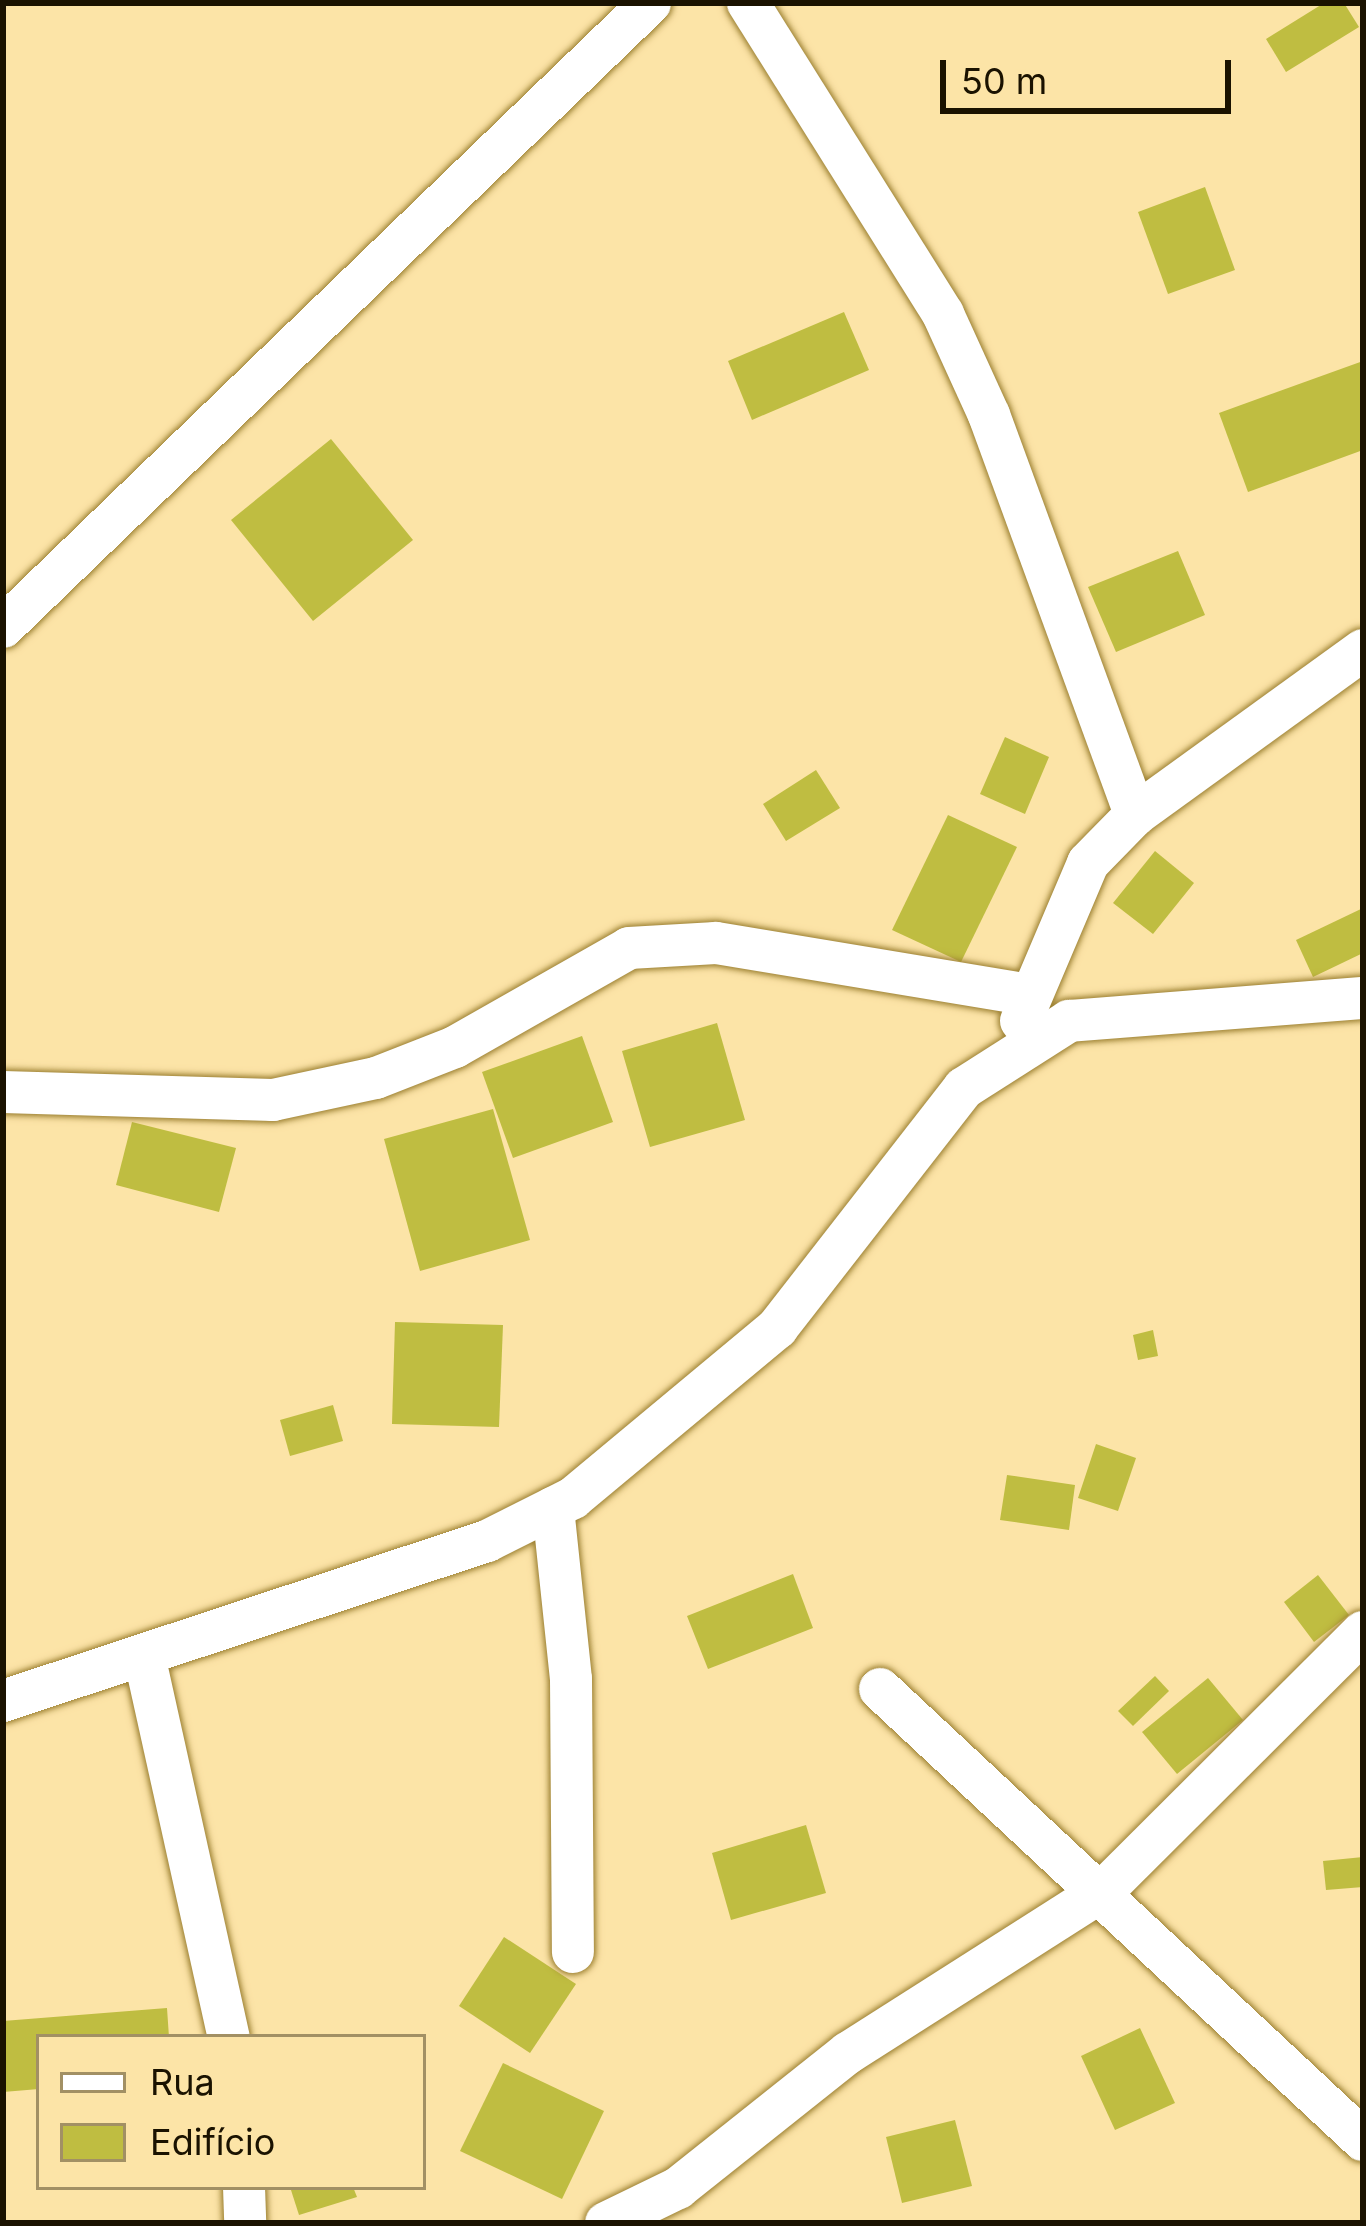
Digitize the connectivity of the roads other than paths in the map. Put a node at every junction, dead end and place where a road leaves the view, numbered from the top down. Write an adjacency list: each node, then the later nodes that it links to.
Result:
1 (650, 3): 3 (street)
2 (748, 3): 5 (street)
3 (3, 627)
4 (1363, 650): 5 (street)
5 (1135, 814): 6 (street)
6 (1030, 995): 8 (street); 9 (street)
7 (1363, 998): 8 (street)
8 (1012, 1051): 10 (street)
9 (3, 1092)
10 (553, 1508): 12 (street); 16 (street)
11 (1363, 1633): 15 (street)
12 (144, 1655): 14 (street); 17 (street)
13 (880, 1689): 15 (street)
14 (3, 1701)
15 (1105, 1889): 18 (street); 21 (street)
16 (573, 1952)
17 (228, 2034)
18 (1363, 2140)
19 (244, 2190): 20 (street)
20 (245, 2223)
21 (606, 2223)

